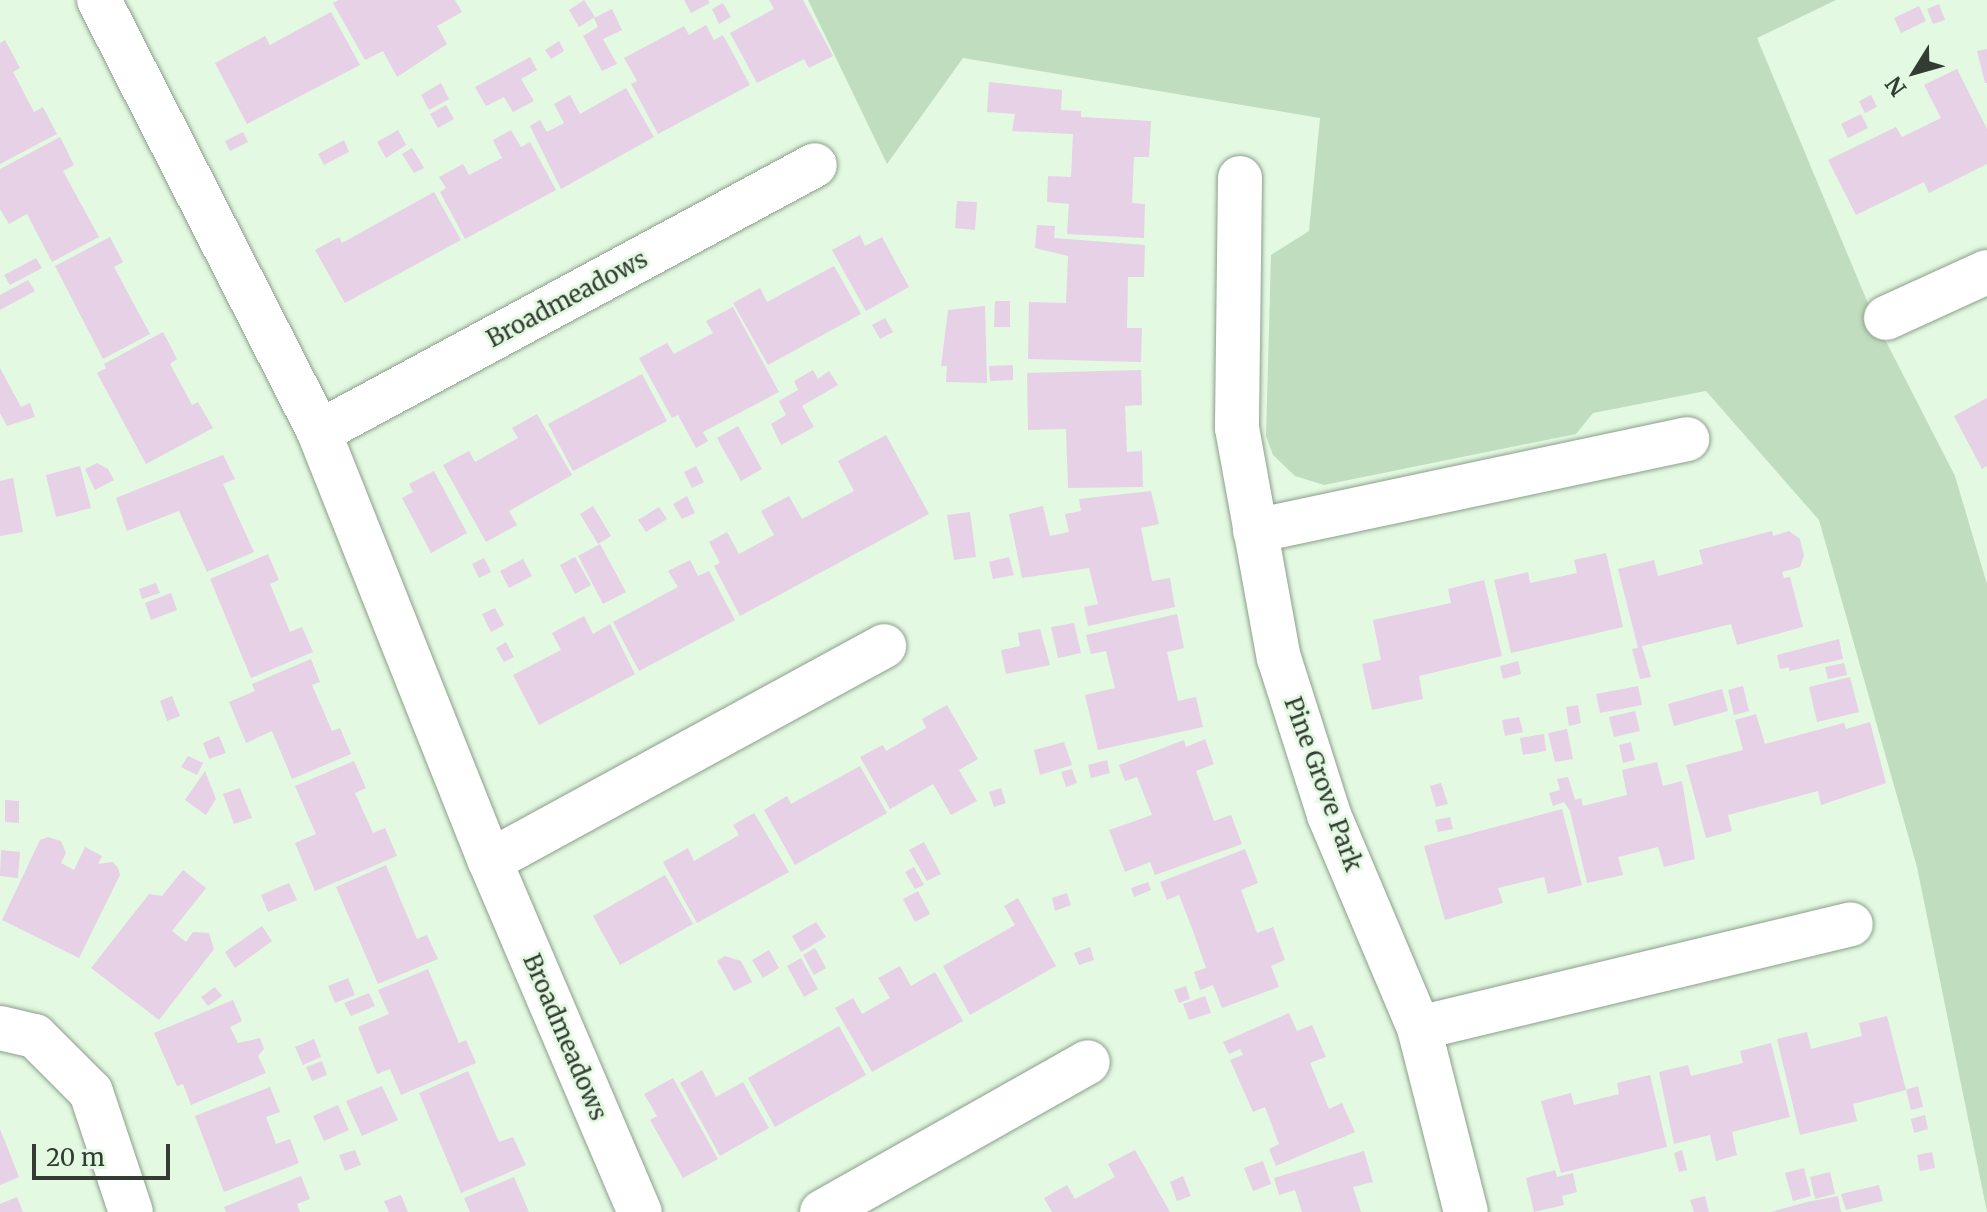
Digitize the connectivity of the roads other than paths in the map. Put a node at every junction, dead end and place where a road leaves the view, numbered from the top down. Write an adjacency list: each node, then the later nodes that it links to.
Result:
1 (105, 2): 6 (street, Broadmeadows)
2 (815, 165): 6 (street, Broadmeadows)
3 (1240, 178): 8 (street, Pine Grove Park)
4 (1987, 272): 5 (street)
5 (1886, 318)
6 (319, 432): 10 (street, Broadmeadows)
7 (1687, 439): 8 (street)
8 (1255, 531): 13 (street, Pine Grove Park)
9 (884, 646): 10 (street)
10 (490, 861): 16 (street, Broadmeadows)
11 (1851, 924): 13 (street)
12 (0, 1028): 15 (street)
13 (1419, 1028): 18 (street, Pine Grove Park)
14 (1088, 1062): 17 (street)
15 (131, 1212)
16 (640, 1212)
17 (822, 1212)
18 (1466, 1212)

